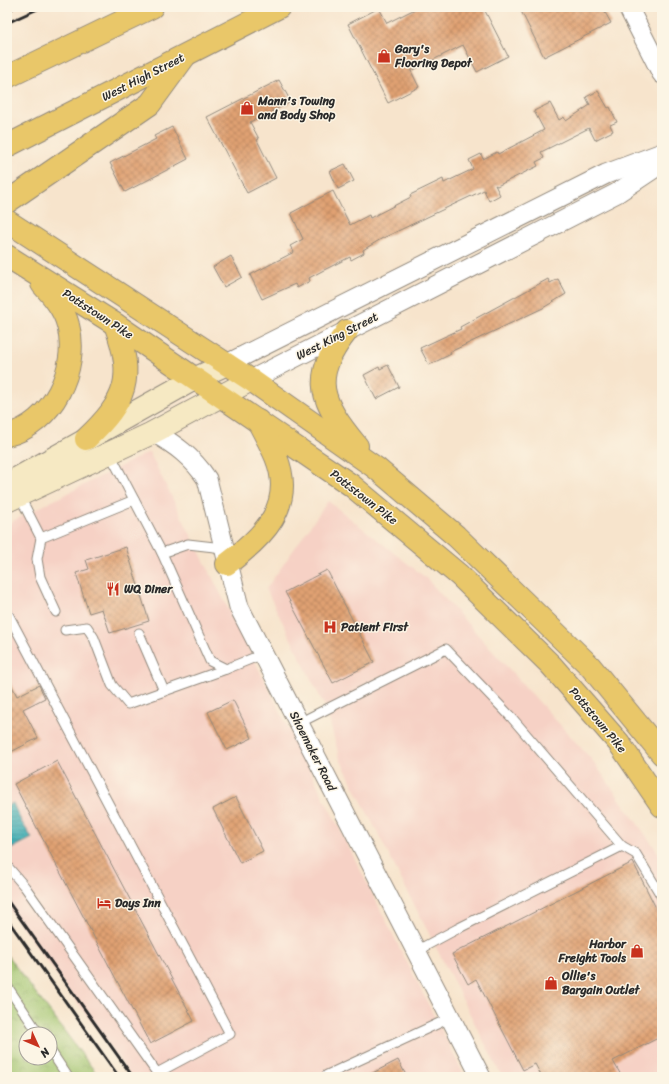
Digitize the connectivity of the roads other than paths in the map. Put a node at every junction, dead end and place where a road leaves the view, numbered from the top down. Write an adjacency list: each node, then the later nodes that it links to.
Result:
1 (152, 7): 6 (main road)
2 (279, 7): 4 (main road, West High Street)
3 (628, 7): 5 (street)
4 (185, 56): 7 (main road, West High Street); 10 (main road)
5 (662, 74)
6 (7, 77)
7 (7, 146)
8 (662, 154): 15 (street, West King Street)
9 (662, 164): 14 (street, West King Street)
10 (7, 202)
11 (7, 221): 15 (main road)
12 (19, 263): 13 (main road, Pottstown Pike); 21 (main road)
13 (115, 324): 16 (main road, Pottstown Pike); 22 (main road)
14 (347, 331): 17 (street, West King Street); 24 (main road)
15 (227, 364): 16 (main road, West King Street); 17 (main road)
16 (196, 378): 18 (main road, Pottstown Pike); 22 (main road, West King Street)
17 (251, 380): 18 (main road, West King Street); 24 (main road)
18 (221, 395): 19 (main road, Pottstown Pike); 20 (main road, West King Street)
19 (258, 420): 29 (main road); 39 (main road, Pottstown Pike)
20 (153, 432): 23 (main road, West King Street); 29 (street, Shoemaker Road)
21 (7, 434)
22 (86, 439): 25 (main road, West King Street)
23 (109, 452): 25 (main road, West King Street); 26 (lane)
24 (376, 468): 38 (main road)
25 (11, 493): 27 (lane)
26 (134, 500): 27 (lane); 28 (lane)
27 (41, 538): 31 (lane)
28 (162, 553): 29 (lane); 35 (lane)
29 (225, 556): 34 (street, Shoemaker Road)
30 (7, 612): 41 (lane)
31 (56, 612)
32 (65, 630): 36 (lane)
33 (139, 633): 36 (lane)
34 (263, 654): 35 (lane); 37 (street, Shoemaker Road)
35 (226, 669): 36 (lane)
36 (164, 691)
37 (299, 723): 40 (lane); 43 (street, Shoemaker Road)
38 (662, 754)
39 (662, 806)
40 (622, 846): 42 (lane); 43 (lane)
41 (7, 866)
42 (662, 897)
43 (416, 952): 45 (street, Shoemaker Road)
44 (7, 986): 46 (lane)
45 (450, 1018): 49 (lane); 50 (street, Shoemaker Road)
46 (34, 1026)
47 (58, 1062): 48 (lane)
48 (68, 1077)
49 (328, 1077)
50 (481, 1077)

